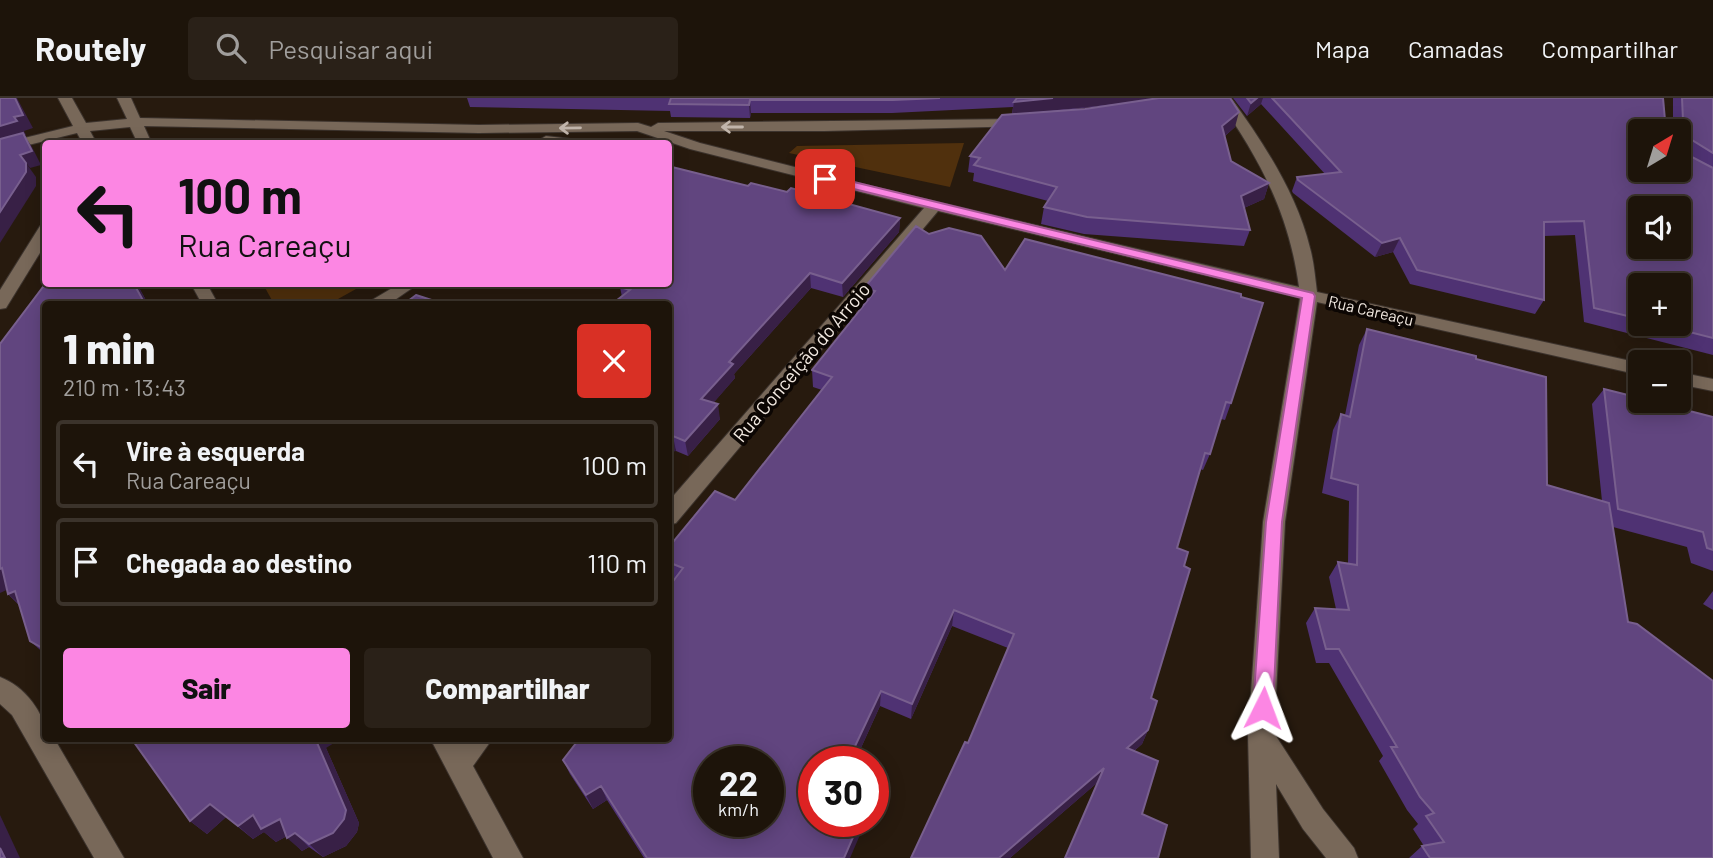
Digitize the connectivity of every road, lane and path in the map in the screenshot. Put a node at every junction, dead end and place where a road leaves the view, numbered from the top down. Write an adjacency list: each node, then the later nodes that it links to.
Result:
1 (65, 98): 8 (street)
2 (124, 98): 4 (street)
3 (1215, 99): 21 (street)
4 (137, 122): 8 (street); 9 (street); 11 (street)
5 (1033, 122): 7 (street)
6 (638, 127): 7 (street, one-way to 6); 9 (street, one-way to 9); 14 (street)
7 (825, 127): 14 (street)
8 (80, 128): 10 (street); 15 (street)
9 (479, 129): 12 (street)
10 (88, 140)
11 (144, 140)
12 (552, 140)
13 (672, 146): 14 (street)
14 (695, 146): 16 (street, Rua Careaçu)
15 (0, 148)
16 (934, 206): 21 (street, Rua Careaçu); 27 (street, Rua Conceição do Arroio)
17 (42, 236): 19 (street)
18 (42, 258): 19 (street)
19 (20, 273): 23 (street)
20 (406, 287): 22 (street)
21 (1308, 296): 24 (street, Rua Careaçu); 29 (street)
22 (383, 301)
23 (0, 304)
24 (1628, 366)
25 (1691, 381): 26 (street)
26 (1713, 385)
27 (672, 512)
28 (0, 688): 33 (street)
29 (1261, 735): 35 (street); 36 (street)
30 (445, 742): 32 (street)
31 (477, 742): 32 (street)
32 (457, 765): 34 (street)
33 (110, 858)
34 (509, 858)
35 (1265, 858)
36 (1344, 858)

